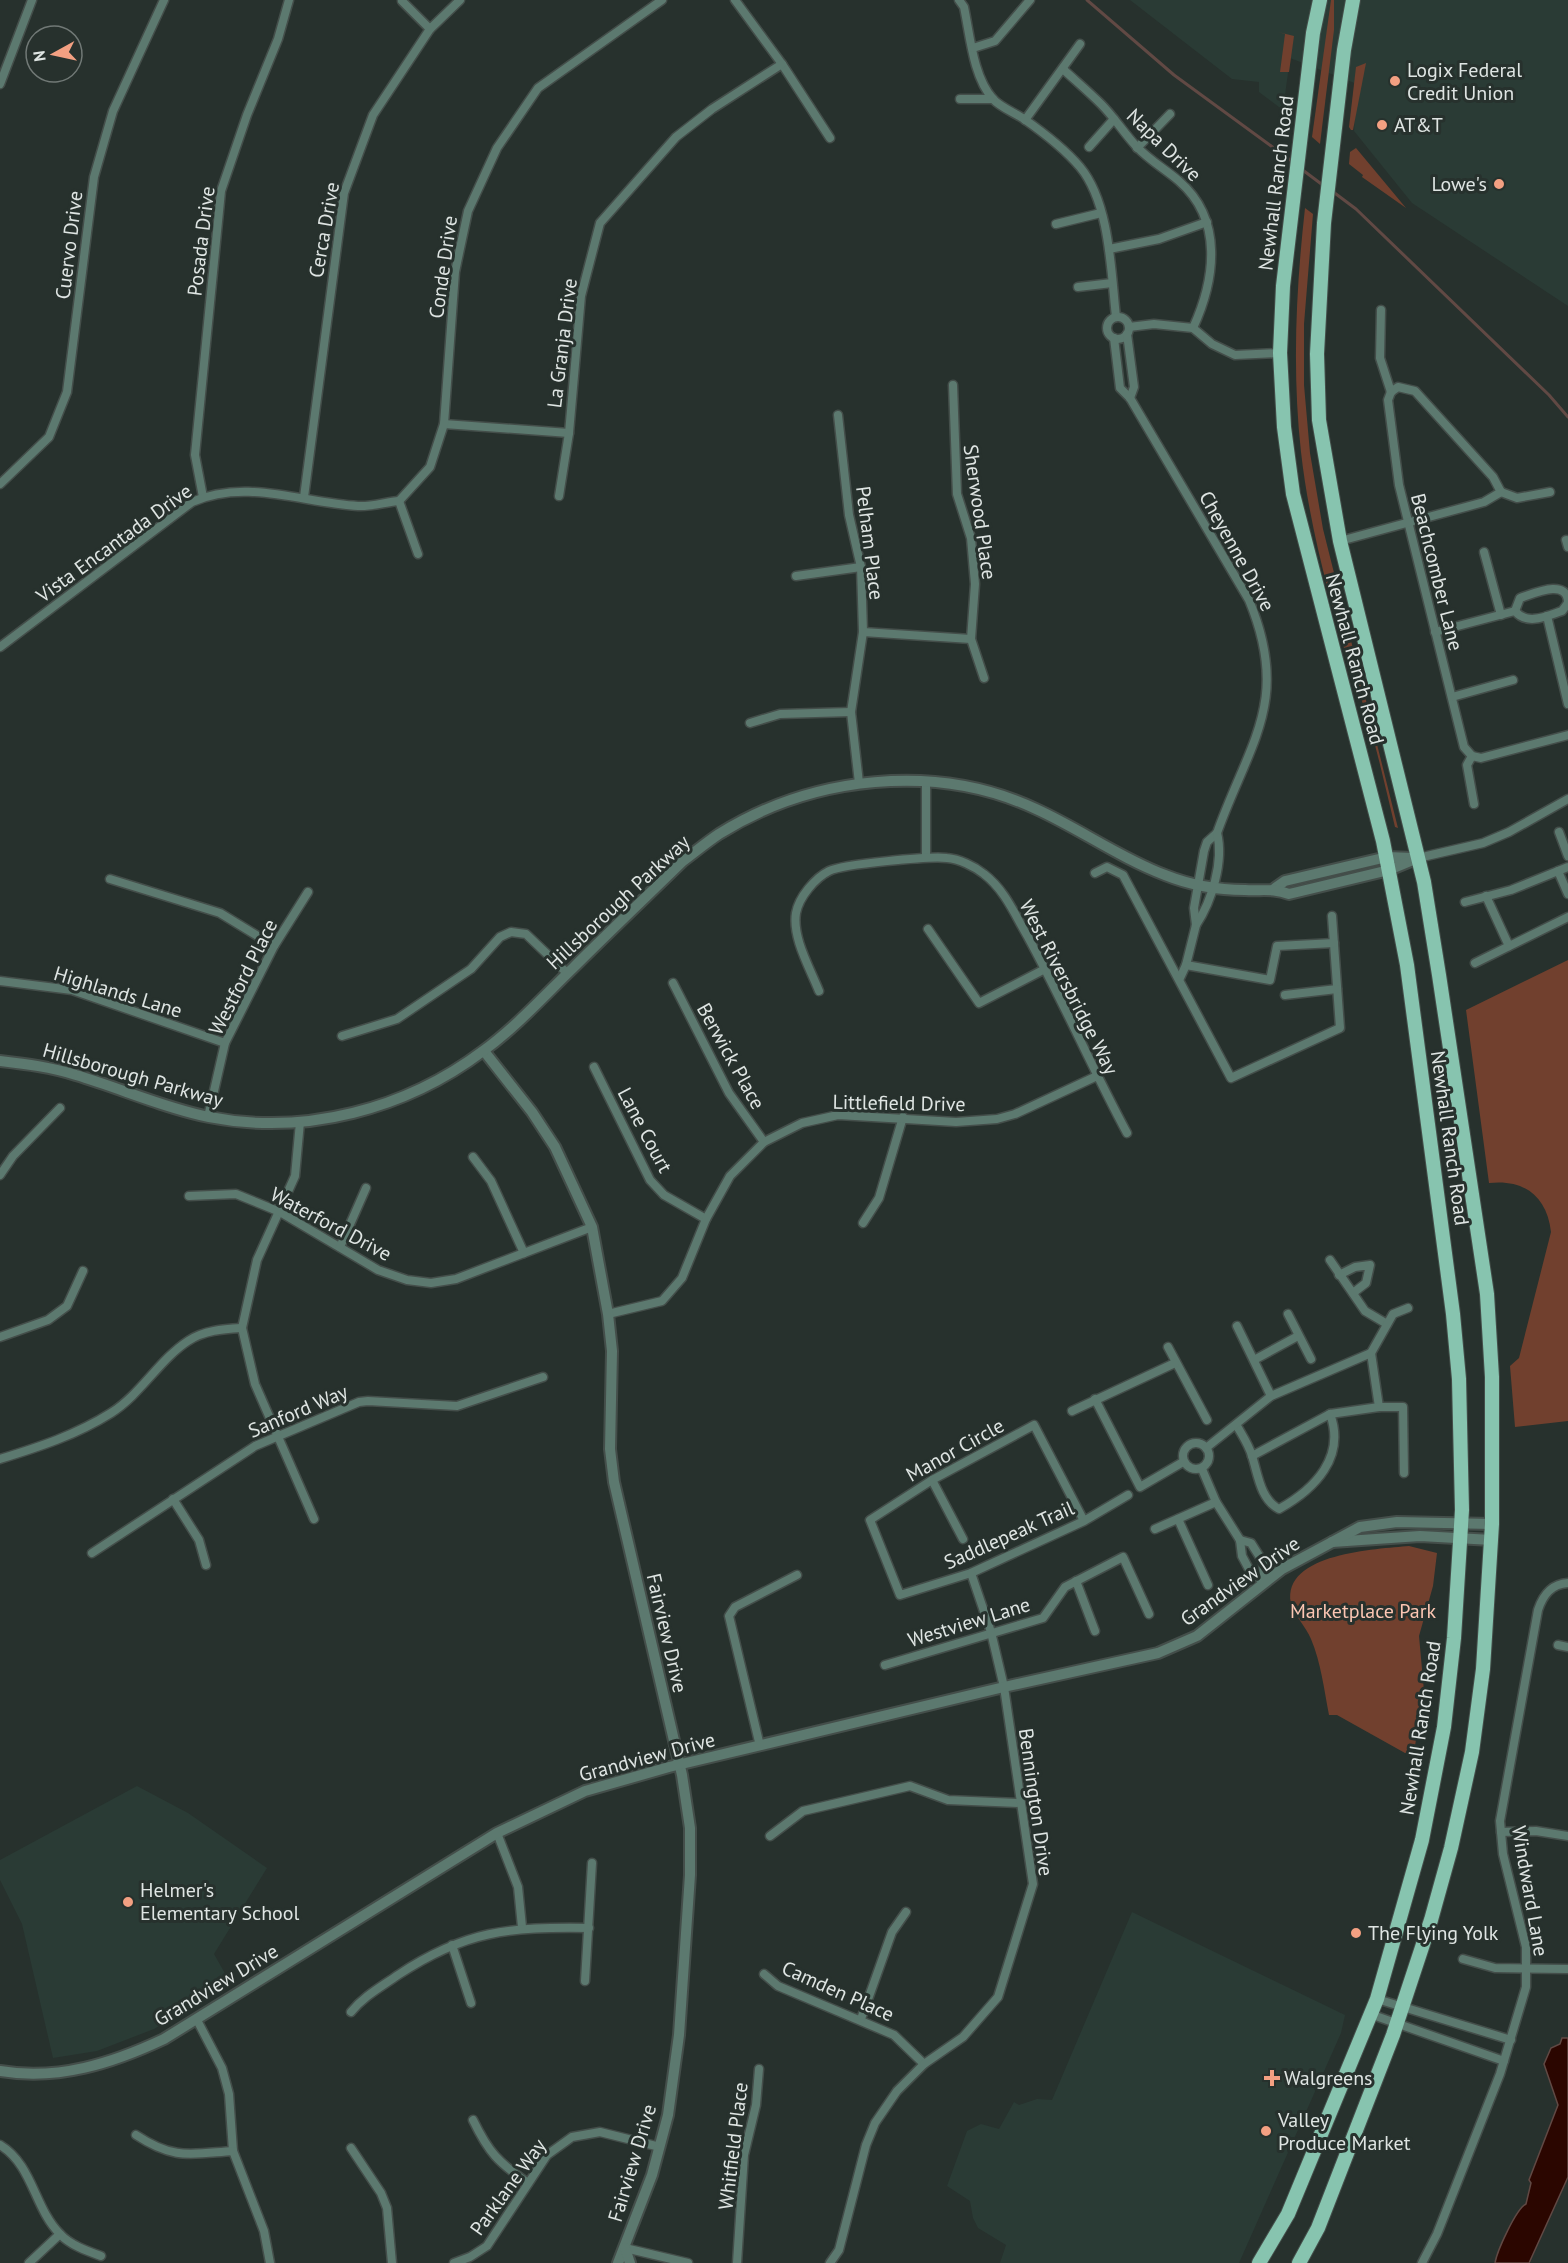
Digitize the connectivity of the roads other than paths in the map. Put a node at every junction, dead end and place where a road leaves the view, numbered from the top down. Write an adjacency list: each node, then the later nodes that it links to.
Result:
1 (32, 0): 17 (street)
2 (164, 0): 44 (street, Cuervo Drive)
3 (289, 0): 48 (street, Posada Drive)
4 (459, 0): 12 (street, Cerca Drive)
5 (662, 0): 42 (street, Conde Drive)
6 (735, 0): 15 (street)
7 (959, 0): 14 (street)
8 (1030, 0): 14 (street)
9 (1320, 0): 37 (main road, Newhall Ranch Road)
10 (1353, 0): 52 (main road, Newhall Ranch Road)
11 (402, 1): 12 (street)
12 (430, 29): 49 (street, Cerca Drive)
13 (1080, 44): 16 (street)
14 (973, 48): 19 (street)
15 (782, 64): 23 (street); 43 (street, La Granja Drive)
16 (1064, 70): 21 (street, Napa Drive); 22 (street)
17 (0, 84)
18 (960, 99): 19 (street)
19 (993, 99): 22 (street)
20 (1170, 114): 25 (street)
21 (1114, 119): 24 (street); 25 (street, Napa Drive)
22 (1025, 120): 26 (street)
23 (830, 138)
24 (1089, 147)
25 (1137, 148): 27 (street, Napa Drive)
26 (1101, 213): 28 (street); 29 (street)
27 (1207, 222): 29 (street); 34 (street, Napa Drive)
28 (1056, 224)
29 (1108, 249): 30 (street)
30 (1112, 283): 31 (street); 33 (street)
31 (1078, 286)
32 (1381, 310): 39 (street)
33 (1116, 317): 35 (street); 36 (street)
34 (1193, 328): 35 (street); 37 (street)
35 (1128, 331): 36 (street); 40 (street)
36 (1114, 338): 40 (street, Cheyenne Drive)
37 (1280, 353): 83 (main road, Newhall Ranch Road)
38 (953, 385): 64 (street, Sherwood Place)
39 (1391, 392): 45 (street); 51 (street, Beachcomber Lane)
40 (1130, 398): 79 (street, Cheyenne Drive)
41 (838, 415): 55 (street, Pelham Place)
42 (444, 424): 43 (street); 50 (street, Conde Drive)
43 (569, 433): 47 (street, La Granja Drive)
44 (0, 484)
45 (1501, 492): 46 (street); 51 (street)
46 (1550, 492)
47 (559, 496)
48 (203, 497): 49 (street, Vista Encantada Drive); 65 (street, Vista Encantada Drive)
49 (304, 497): 50 (street, Vista Encantada Drive)
50 (399, 501): 54 (street)
51 (1408, 523): 52 (street); 63 (street, Beachcomber Lane)
52 (1340, 541): 82 (main road, Newhall Ranch Road)
53 (1485, 552): 60 (street)
54 (418, 554)
55 (861, 567): 56 (street); 62 (street, Pelham Place)
56 (796, 576)
57 (1568, 596): 58 (street); 59 (street)
58 (1568, 602): 61 (street)
59 (1515, 611): 60 (street); 61 (street)
60 (1501, 615): 63 (street)
61 (1547, 616): 69 (street)
62 (863, 632): 64 (street); 70 (street, Pelham Place)
63 (1435, 633): 68 (street, Beachcomber Lane)
64 (971, 639): 66 (street, Sherwood Place)
65 (0, 647)
66 (984, 678)
67 (1513, 680): 68 (street)
68 (1452, 697): 73 (street, Beachcomber Lane)
69 (1568, 705)
70 (851, 712): 71 (street); 75 (street, Pelham Place)
71 (750, 723)
72 (1568, 735): 73 (street)
73 (1472, 756): 77 (street)
74 (926, 782): 75 (street, Hillsborough Parkway); 81 (street); 88 (street, Hillsborough Parkway)
75 (860, 783): 104 (street, Hillsborough Parkway)
76 (1568, 799): 82 (street)
77 (1474, 804)
78 (1558, 832): 80 (street)
79 (1217, 833): 88 (street, Cheyenne Drive); 89 (street, Cheyenne Drive)
80 (1568, 856)
81 (926, 857): 103 (street, West Riversbridge Way); 109 (street)
82 (1418, 858): 83 (street, Hillsborough Parkway); 173 (main road, Newhall Ranch Road)
83 (1388, 864): 89 (street, Hillsborough Parkway); 172 (main road, Newhall Ranch Road)
84 (1568, 867): 85 (street)
85 (1558, 871): 91 (street); 92 (street)
86 (1095, 873): 105 (street)
87 (110, 879): 99 (street)
88 (1197, 885): 89 (street, Hillsborough Parkway); 96 (street, Cheyenne Drive)
89 (1212, 887): 96 (street, Cheyenne Drive)
90 (308, 892): 99 (street, Westford Place)
91 (1568, 894)
92 (1486, 896): 93 (street); 100 (street)
93 (1465, 902)
94 (1332, 916): 98 (street)
95 (1568, 917): 100 (street)
96 (1196, 925): 102 (street)
97 (928, 929): 103 (street)
98 (1334, 943): 102 (street); 108 (street)
99 (274, 946): 112 (street, Westford Place)
100 (1509, 946): 101 (street)
101 (1475, 963)
102 (1186, 965): 105 (street)
103 (1045, 969): 116 (street, West Riversbridge Way)
104 (567, 973): 111 (street); 113 (street, Hillsborough Parkway)
105 (1180, 978): 108 (street)
106 (0, 981): 112 (street, Highlands Lane)
107 (673, 983): 122 (street, Berwick Place)
108 (1337, 989): 110 (street)
109 (819, 991)
110 (1285, 995)
111 (342, 1036)
112 (225, 1043): 118 (street, Westford Place)
113 (484, 1051): 120 (street, Hillsborough Parkway); 130 (street, Fairview Drive)
114 (0, 1061): 118 (street, Hillsborough Parkway)
115 (594, 1067): 128 (street, Lane Court)
116 (1097, 1076): 119 (street, Littlefield Drive); 121 (street, West Riversbridge Way)
117 (60, 1108): 124 (street)
118 (208, 1117): 120 (street, Hillsborough Parkway)
119 (903, 1117): 122 (street, Littlefield Drive); 129 (street)
120 (300, 1122): 127 (street)
121 (1127, 1132)
122 (764, 1142): 128 (street, Littlefield Drive)
123 (473, 1157): 132 (street)
124 (0, 1175)
125 (366, 1188): 131 (street)
126 (189, 1196): 127 (street, Waterford Drive)
127 (280, 1212): 131 (street, Waterford Drive); 142 (street)
128 (706, 1219): 138 (street, Littlefield Drive)
129 (863, 1223)
130 (592, 1227): 132 (street, Waterford Drive); 138 (street, Fairview Drive)
131 (340, 1247): 132 (street, Waterford Drive)
132 (524, 1253)
133 (1330, 1260): 135 (street)
134 (83, 1271): 144 (street)
135 (1339, 1275): 136 (street); 136 (street)
136 (1353, 1293): 140 (street)
137 (1408, 1308): 140 (street)
138 (608, 1314): 197 (street, Fairview Drive)
139 (1288, 1314): 143 (street)
140 (1387, 1324): 146 (street)
141 (1237, 1326): 148 (street)
142 (242, 1328): 158 (street); 161 (street)
143 (1298, 1336): 147 (street); 148 (street)
144 (0, 1337)
145 (1168, 1347): 149 (street)
146 (1371, 1353): 151 (street); 153 (street)
147 (1311, 1359)
148 (1254, 1360): 151 (street)
149 (1175, 1362): 152 (street); 156 (street)
150 (543, 1377): 158 (street, Sanford Way)
151 (1271, 1396): 157 (street)
152 (1095, 1400): 154 (street); 162 (street)
153 (1379, 1407): 155 (street); 164 (street)
154 (1071, 1411)
155 (1330, 1414): 160 (street); 160 (street)
156 (1207, 1420)
157 (1237, 1426): 159 (street); 160 (street)
158 (277, 1436): 167 (street, Sanford Way); 169 (street)
159 (1206, 1448): 162 (street); 163 (street)
160 (1252, 1456)
161 (0, 1459)
162 (1184, 1462): 163 (street)
163 (1202, 1469): 168 (street)
164 (1404, 1473)
165 (932, 1480): 171 (street, Manor Circle); 176 (street); 188 (street, Manor Circle)
166 (1128, 1495): 171 (street, Saddlepeak Trail)
167 (173, 1499): 180 (street, Sanford Way); 181 (street)
168 (1216, 1502): 170 (street); 177 (street)
169 (314, 1519)
170 (1178, 1519): 174 (street); 187 (street)
171 (1083, 1521): 182 (street, Saddlepeak Trail)
172 (1462, 1524): 173 (street, Grandview Drive); 175 (main road, Newhall Ranch Road); 179 (street, Grandview Drive)
173 (1492, 1524): 178 (main road, Newhall Ranch Road)
174 (1155, 1529)
175 (1461, 1538): 178 (street, Grandview Drive); 179 (street, Grandview Drive); 213 (main road, Newhall Ranch Road)
176 (963, 1539)
177 (1240, 1540): 185 (street); 185 (street)
178 (1492, 1540): 215 (main road, Newhall Ranch Road)
179 (1332, 1542): 185 (street, Grandview Drive)
180 (92, 1553)
181 (206, 1565)
182 (971, 1573): 188 (street, Saddlepeak Trail); 191 (street, Bennington Drive)
183 (797, 1575): 196 (street)
184 (1076, 1581): 189 (street, Westview Lane); 190 (street); 191 (street, Westview Lane)
185 (1264, 1582): 195 (street, Grandview Drive)
186 (1568, 1583): 199 (street, Windward Lane)
187 (1208, 1585)
188 (900, 1595)
189 (1149, 1614)
190 (1095, 1631)
191 (991, 1632): 194 (street, Westview Lane); 195 (street, Bennington Drive)
192 (1558, 1645): 193 (street)
193 (1568, 1647)
194 (885, 1665)
195 (1004, 1687): 196 (street, Grandview Drive); 198 (street, Bennington Drive)
196 (760, 1746): 197 (street, Grandview Drive)
197 (679, 1764): 200 (street, Grandview Drive); 229 (street, Fairview Drive)
198 (1020, 1803): 201 (street); 223 (street, Bennington Drive)
199 (1500, 1832): 202 (street); 209 (street, Windward Lane)
200 (496, 1833): 205 (street); 219 (street, Grandview Drive)
201 (771, 1836)
202 (1568, 1836)
203 (592, 1863): 206 (street)
204 (906, 1912): 218 (street)
205 (522, 1927): 206 (street); 207 (street)
206 (589, 1928): 212 (street)
207 (452, 1945): 214 (street); 216 (street)
208 (1463, 1959): 209 (street)
209 (1528, 1969): 210 (street); 221 (street, Windward Lane)
210 (1568, 1969)
211 (764, 1974): 218 (street, Camden Place)
212 (585, 1980)
213 (1377, 1999): 215 (street); 217 (main road, Newhall Ranch Road)
214 (471, 2003)
215 (1403, 2006): 220 (main road, Newhall Ranch Road); 221 (street)
216 (351, 2012)
217 (1370, 2014): 220 (street); 245 (main road, Newhall Ranch Road)
218 (861, 2019): 223 (street, Camden Place)
219 (197, 2020): 225 (street, Grandview Drive); 231 (street)
220 (1397, 2023): 222 (street); 246 (main road, Newhall Ranch Road)
221 (1511, 2040): 222 (street, Windward Lane)
222 (1504, 2061): 247 (street, Windward Lane)
223 (924, 2064): 244 (street, Bennington Drive)
224 (759, 2069): 243 (street, Whitfield Place)
225 (0, 2071)
226 (473, 2120): 232 (street)
227 (136, 2135): 231 (street)
228 (0, 2145): 233 (street)
229 (660, 2147): 232 (street, Parklane Way); 234 (street, Fairview Drive)
230 (351, 2148): 238 (street)
231 (233, 2151): 237 (street)
232 (528, 2183): 239 (street, Parklane Way)
233 (60, 2234): 235 (street); 236 (street)
234 (625, 2248): 240 (street, Fairview Drive); 241 (street, Fairview Drive); 242 (street)
235 (101, 2256)
236 (29, 2263)
237 (270, 2263)
238 (392, 2263)
239 (454, 2263)
240 (618, 2263)
241 (630, 2263)
242 (688, 2263)
243 (737, 2263)
244 (830, 2263)
245 (1259, 2263)
246 (1299, 2263)
247 (1422, 2263)

